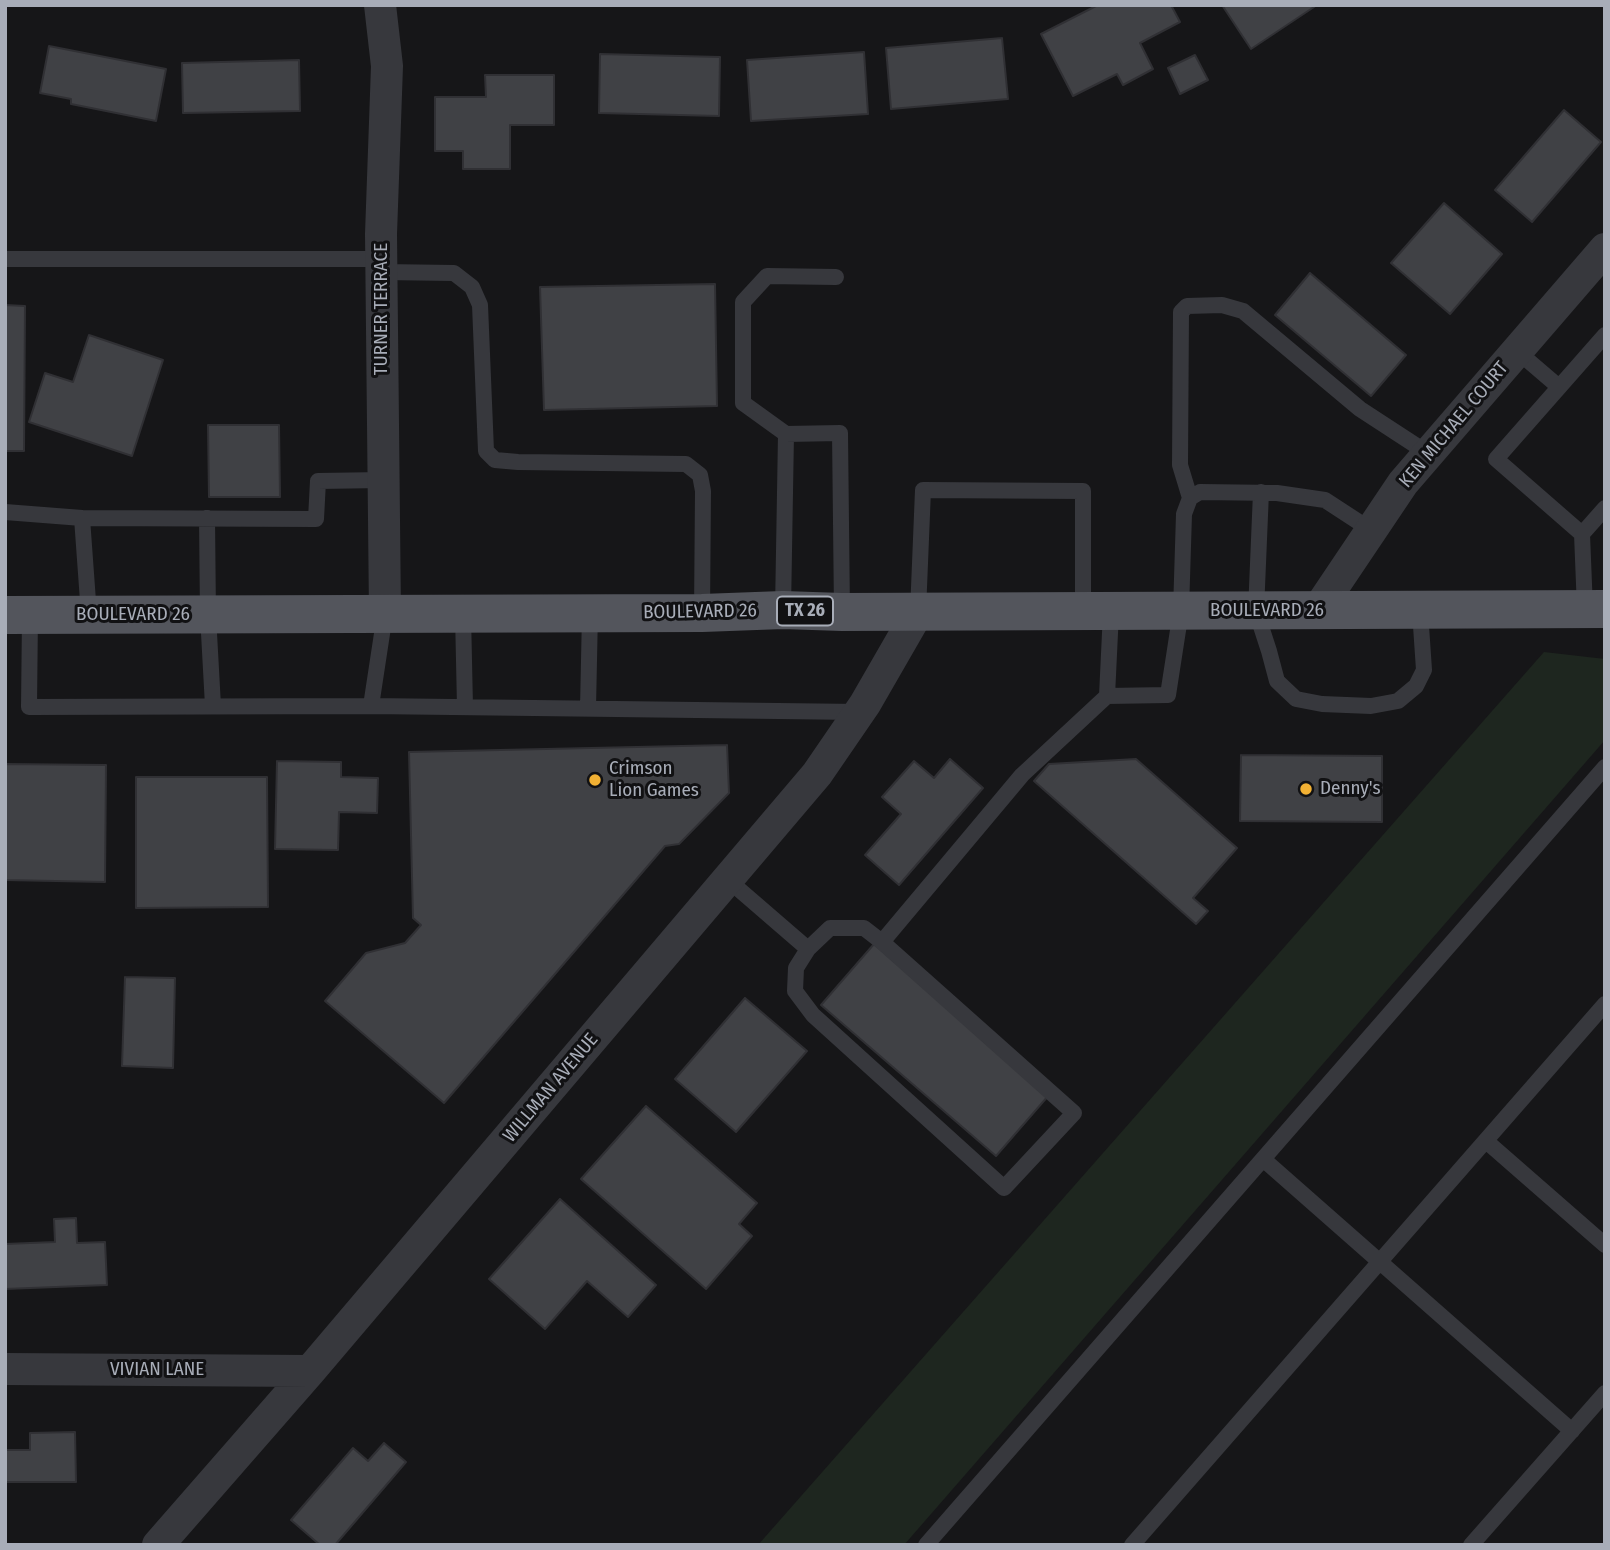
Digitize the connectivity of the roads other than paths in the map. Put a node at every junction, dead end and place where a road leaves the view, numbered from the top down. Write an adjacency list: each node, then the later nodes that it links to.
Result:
1 (380, 5): 4 (street, TURNER TERRACE)
2 (1605, 249): 7 (street, KEN MICHAEL COURT)
3 (5, 259): 4 (lane)
4 (382, 266): 11 (street, TURNER TERRACE); 30 (lane)
5 (836, 276): 9 (lane)
6 (1605, 335): 8 (lane)
7 (1517, 351): 8 (lane); 10 (street, KEN MICHAEL COURT)
8 (1559, 387): 19 (lane)
9 (786, 434): 21 (lane); 26 (lane)
10 (1429, 454): 13 (lane); 18 (street, KEN MICHAEL COURT)
11 (383, 480): 17 (lane); 31 (street, TURNER TERRACE)
12 (1261, 492): 13 (lane); 18 (lane); 23 (lane)
13 (1190, 498): 22 (lane)
14 (1605, 508): 19 (lane)
15 (5, 512): 16 (lane)
16 (82, 517): 17 (lane); 34 (lane)
17 (207, 518): 35 (lane)
18 (1371, 530): 24 (street, KEN MICHAEL COURT)
19 (1582, 534): 20 (lane)
20 (1595, 609): 25 (main road, BOULEVARD 26 / TX 26)
21 (783, 610): 26 (main road, BOULEVARD 26 / TX 26); 30 (main road, BOULEVARD 26 / TX 26)
22 (1181, 611): 23 (main road, BOULEVARD 26 / TX 26); 28 (main road, BOULEVARD 26 / TX 26); 36 (lane)
23 (1256, 611): 24 (main road, BOULEVARD 26 / TX 26); 25 (lane)
24 (1317, 611): 25 (main road, BOULEVARD 26 / TX 26)
25 (1420, 611)
26 (842, 612): 27 (main road, BOULEVARD 26 / TX 26)
27 (918, 612): 28 (main road, BOULEVARD 26 / TX 26); 28 (lane); 41 (street, WILLMAN AVENUE)
28 (1097, 612): 36 (lane)
29 (590, 613): 30 (main road, BOULEVARD 26 / TX 26); 32 (main road, BOULEVARD 26 / TX 26); 40 (lane)
30 (702, 613)
31 (385, 614): 32 (main road, BOULEVARD 26 / TX 26); 35 (main road, BOULEVARD 26 / TX 26); 38 (lane)
32 (463, 614): 39 (lane)
33 (18, 615): 34 (main road, BOULEVARD 26 / TX 26); 37 (lane)
34 (89, 615): 35 (main road, BOULEVARD 26 / TX 26)
35 (208, 615): 37 (lane)
36 (1107, 696): 44 (lane)
37 (214, 706): 38 (lane)
38 (371, 706): 39 (lane)
39 (465, 707): 40 (lane)
40 (588, 709): 41 (lane)
41 (859, 712): 43 (street, WILLMAN AVENUE)
42 (1605, 767): 48 (lane)
43 (727, 880): 45 (lane); 52 (street, WILLMAN AVENUE)
44 (882, 942): 45 (lane); 45 (lane)
45 (808, 949)
46 (1602, 1012): 47 (lane)
47 (1486, 1141): 49 (lane); 50 (lane)
48 (1263, 1158): 50 (lane); 56 (lane)
49 (1605, 1245)
50 (1381, 1261): 54 (lane); 57 (lane)
51 (5, 1369): 52 (street, VIVIAN LANE)
52 (310, 1371): 55 (street, WILLMAN AVENUE)
53 (1605, 1393): 54 (lane)
54 (1572, 1431): 58 (lane)
55 (158, 1545)
56 (926, 1545)
57 (1132, 1545)
58 (1471, 1545)

